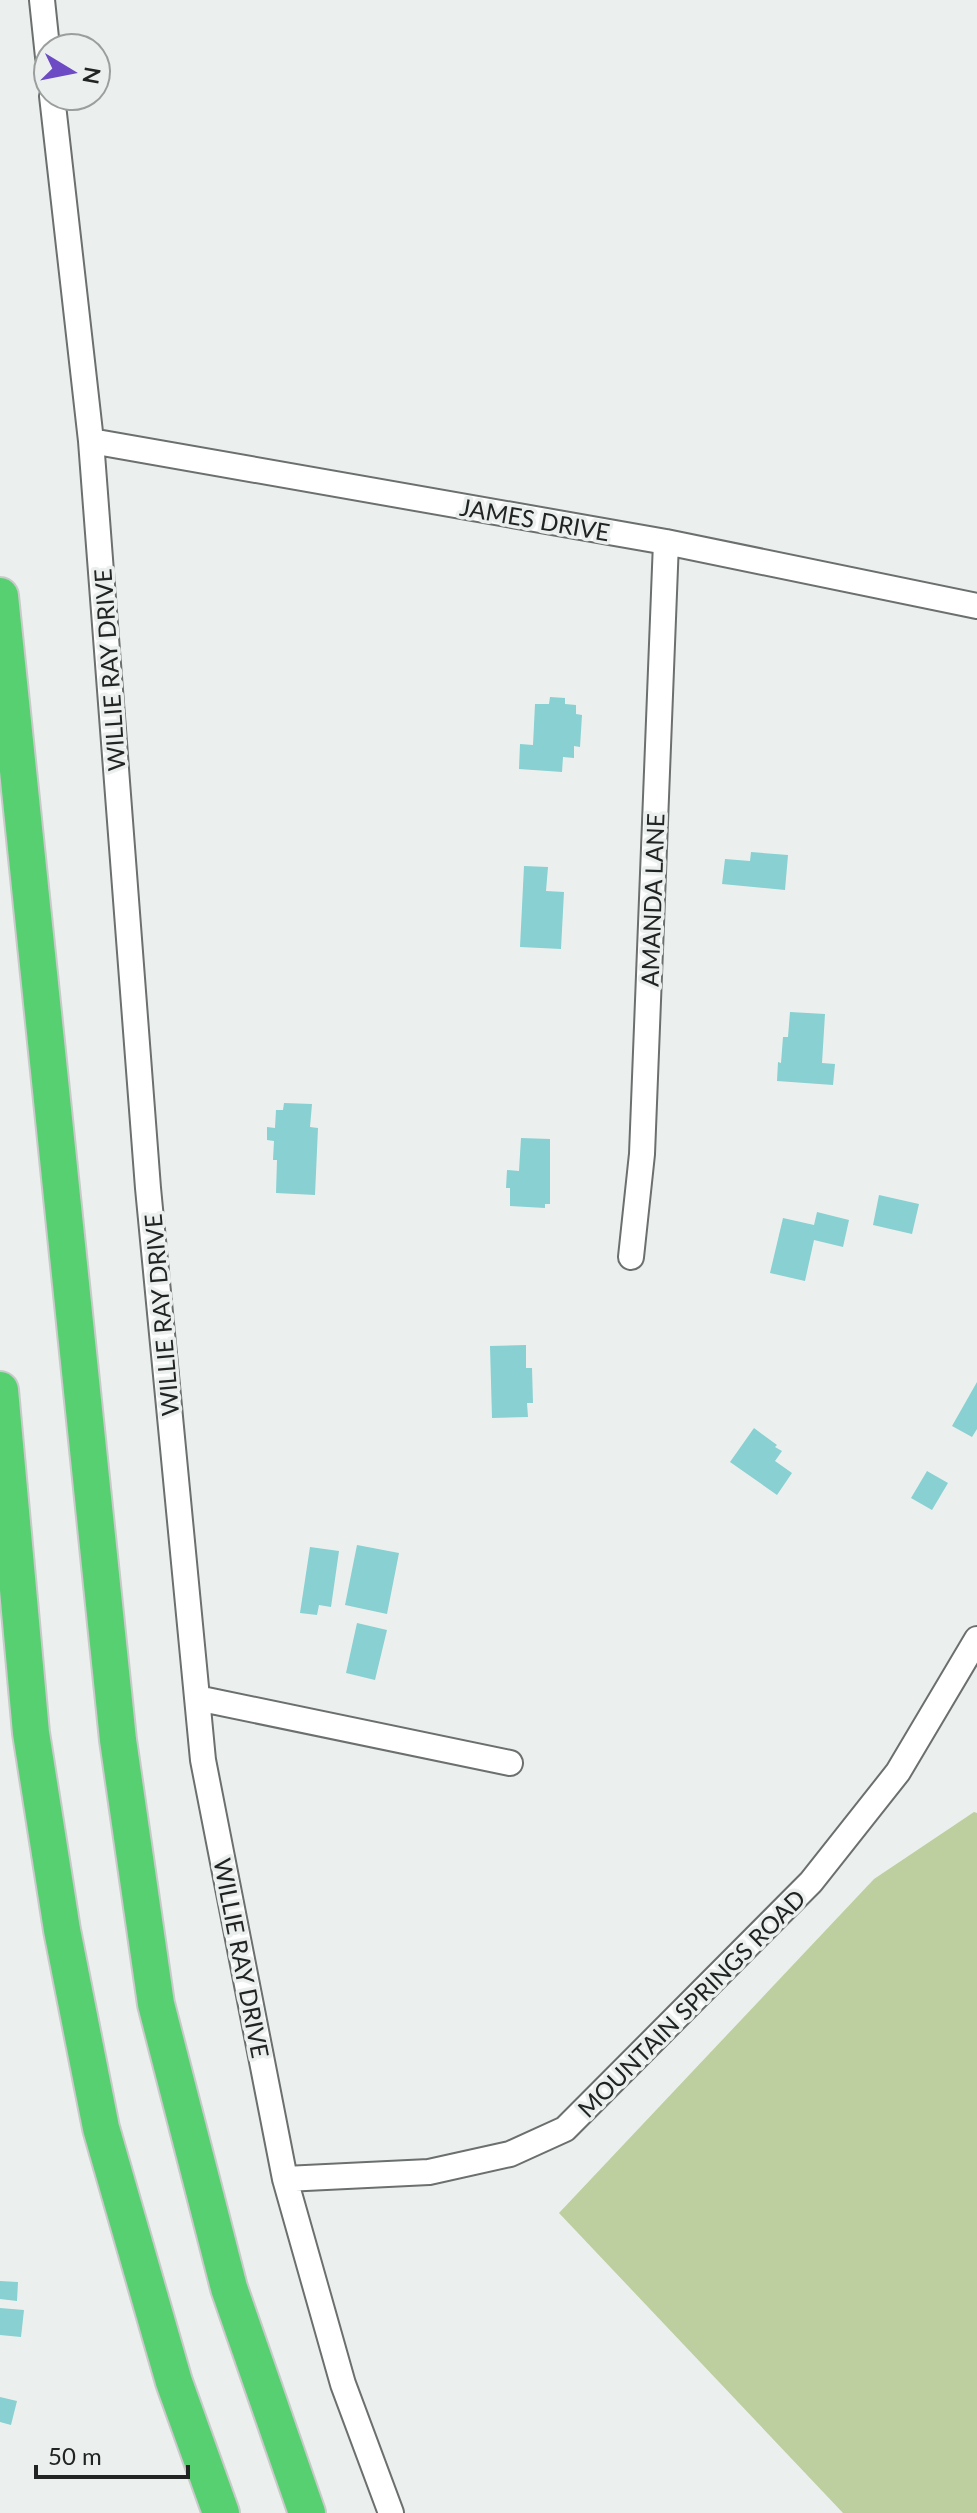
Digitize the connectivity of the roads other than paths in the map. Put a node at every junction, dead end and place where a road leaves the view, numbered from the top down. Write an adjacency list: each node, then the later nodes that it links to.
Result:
1 (42, 0): 2 (street)
2 (45, 32)
3 (54, 112): 4 (street, WILLIE RAY DRIVE)
4 (91, 441): 5 (street, JAMES DRIVE); 11 (street, WILLIE RAY DRIVE)
5 (666, 542): 7 (street, JAMES DRIVE); 8 (street, AMANDA LANE)
6 (0, 596): 15 (highway)
7 (977, 606)
8 (631, 1257)
9 (0, 1390): 14 (highway)
10 (977, 1639): 13 (street, MOUNTAIN SPRINGS ROAD)
11 (197, 1698): 12 (street); 13 (street, WILLIE RAY DRIVE)
12 (510, 1763)
13 (285, 2179): 16 (street, WILLIE RAY DRIVE)
14 (221, 2513)
15 (307, 2513)
16 (391, 2513)

